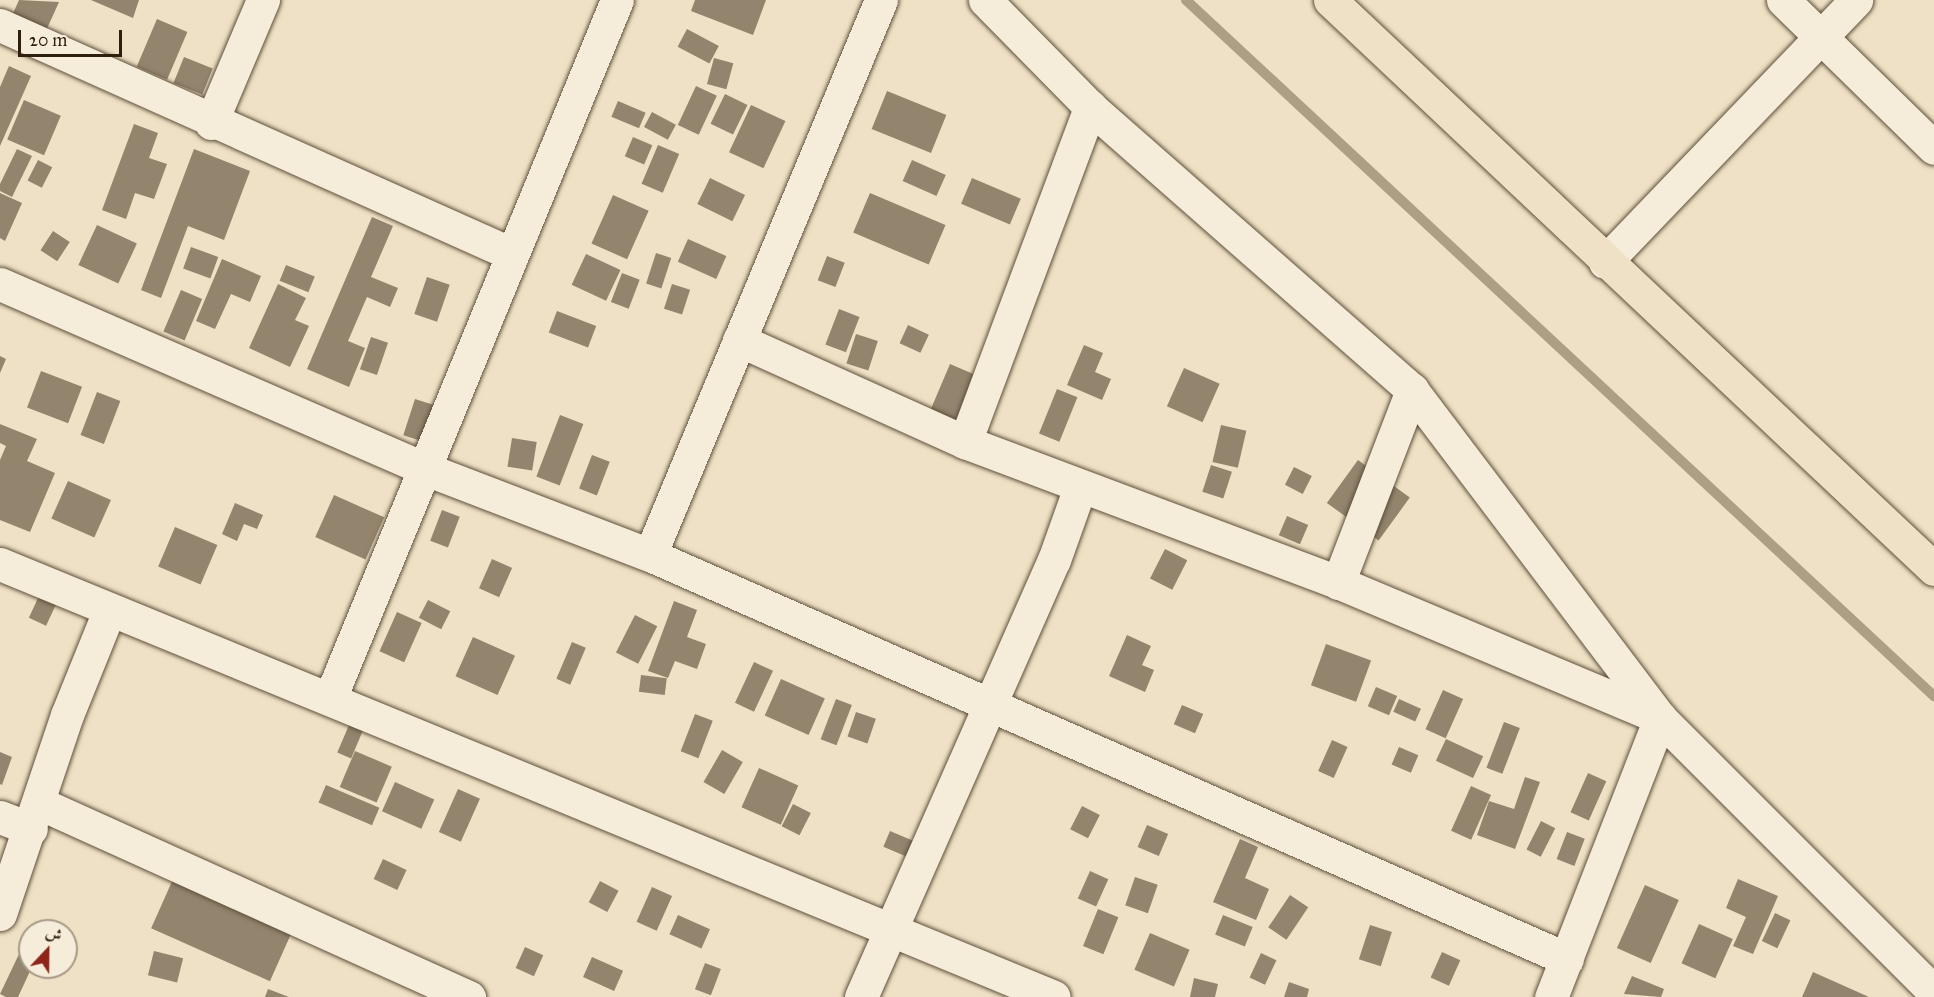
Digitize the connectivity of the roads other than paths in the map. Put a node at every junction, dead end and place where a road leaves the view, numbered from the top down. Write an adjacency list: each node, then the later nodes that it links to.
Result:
1 (263, 0): 11 (street)
2 (617, 0): 13 (street)
3 (881, 0): 16 (street)
4 (985, 0): 10 (street)
5 (1783, 0): 9 (street)
6 (1856, 0): 9 (street)
7 (1343, 4): 14 (main road)
8 (0, 26): 11 (street)
9 (1821, 36): 12 (street); 14 (street)
10 (1090, 107): 17 (street); 18 (street)
11 (211, 123): 13 (street)
12 (1934, 148)
13 (512, 254): 19 (street)
14 (1605, 262): 23 (main road)
15 (0, 284): 19 (street)
16 (739, 340): 18 (street); 21 (street)
17 (1412, 390): 24 (street); 28 (street)
18 (965, 442): 20 (street)
19 (423, 468): 21 (street); 26 (street)
20 (1080, 487): 24 (street); 27 (street)
21 (650, 555): 27 (street)
22 (0, 564): 25 (street)
23 (1934, 569)
24 (1338, 583): 28 (street)
25 (109, 611): 26 (street); 29 (street)
26 (330, 696): 32 (street)
27 (992, 703): 32 (street); 33 (street)
28 (1660, 718): 33 (street); 34 (street)
29 (35, 816): 30 (street); 31 (street); 35 (street)
30 (0, 817)
31 (0, 914)
32 (890, 930): 36 (street); 37 (street)
33 (1567, 958): 38 (street)
34 (1934, 992)
35 (469, 997)
36 (861, 997)
37 (1054, 997)
38 (1551, 997)

